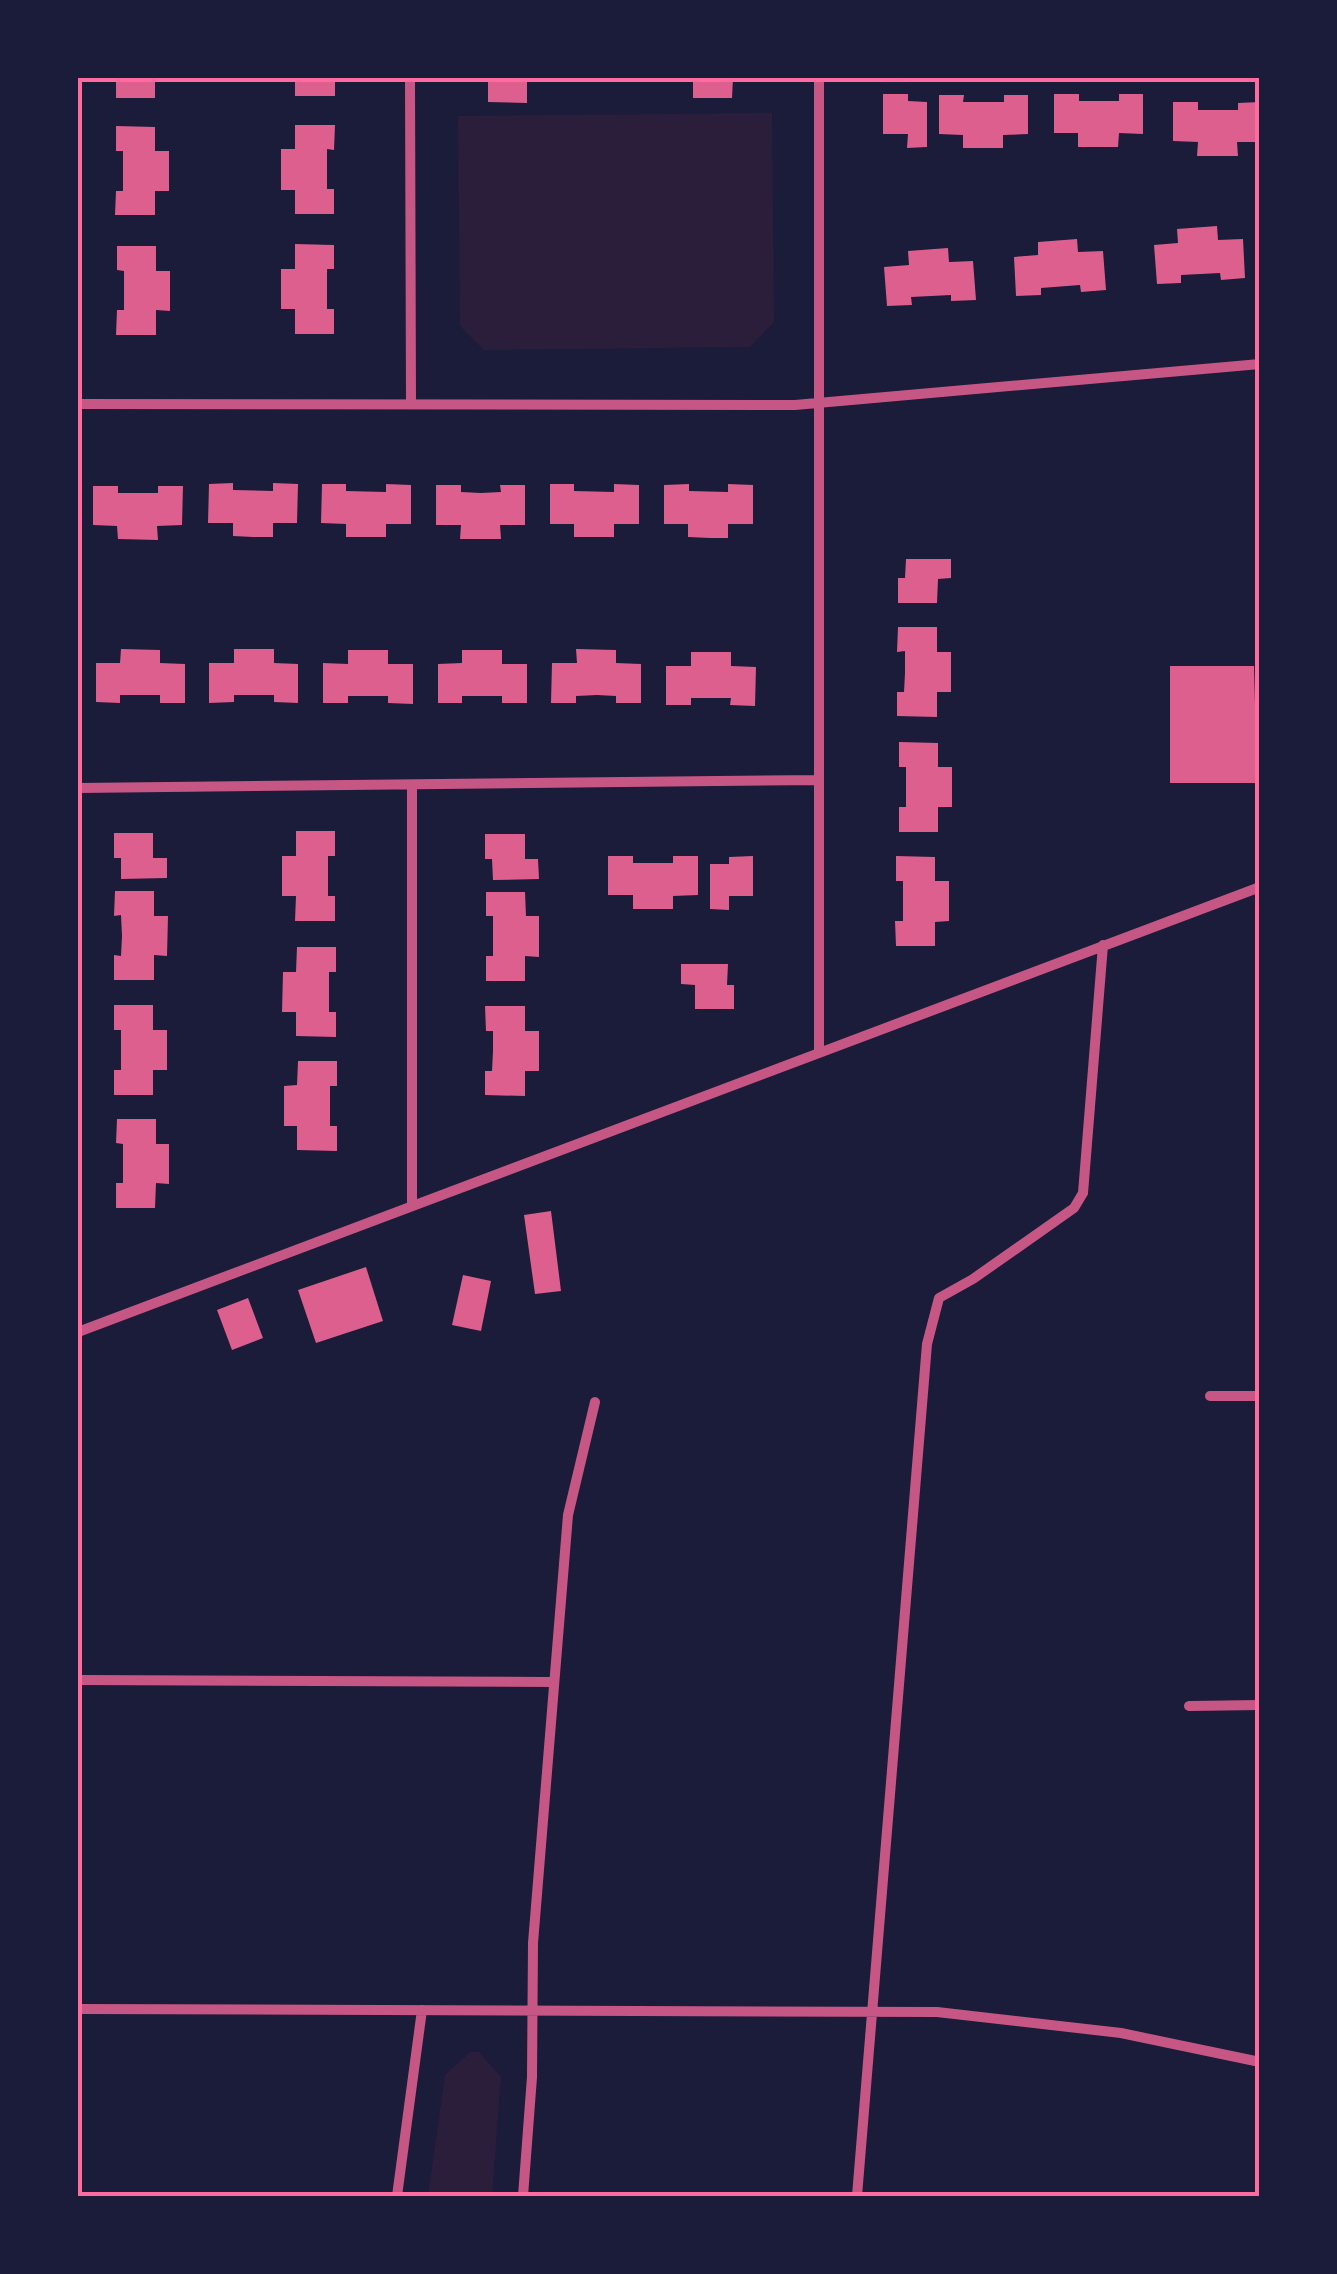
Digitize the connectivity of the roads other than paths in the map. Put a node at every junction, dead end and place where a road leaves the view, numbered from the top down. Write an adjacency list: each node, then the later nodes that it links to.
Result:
1 (410, 78): 6 (street)
2 (819, 78): 4 (street)
3 (1260, 364): 4 (street)
4 (819, 403): 6 (street); 7 (street)
5 (78, 404): 6 (street)
6 (411, 404)
7 (819, 780): 8 (street); 12 (street)
8 (412, 784): 9 (street); 13 (street)
9 (78, 788)
10 (1260, 887): 11 (street)
11 (1103, 946): 12 (street); 25 (street)
12 (819, 1052): 13 (street)
13 (412, 1206): 14 (street)
14 (78, 1332)
15 (1210, 1396): 16 (street)
16 (1260, 1396)
17 (595, 1402): 19 (street)
18 (78, 1680): 19 (street)
19 (554, 1682): 24 (street)
20 (1260, 1705): 21 (street)
21 (1190, 1706)
22 (78, 2008): 23 (street)
23 (422, 2010): 24 (street); 27 (street)
24 (533, 2010): 25 (street); 28 (street)
25 (872, 2011): 26 (street); 29 (street)
26 (1260, 2062)
27 (397, 2196)
28 (523, 2196)
29 (857, 2196)

